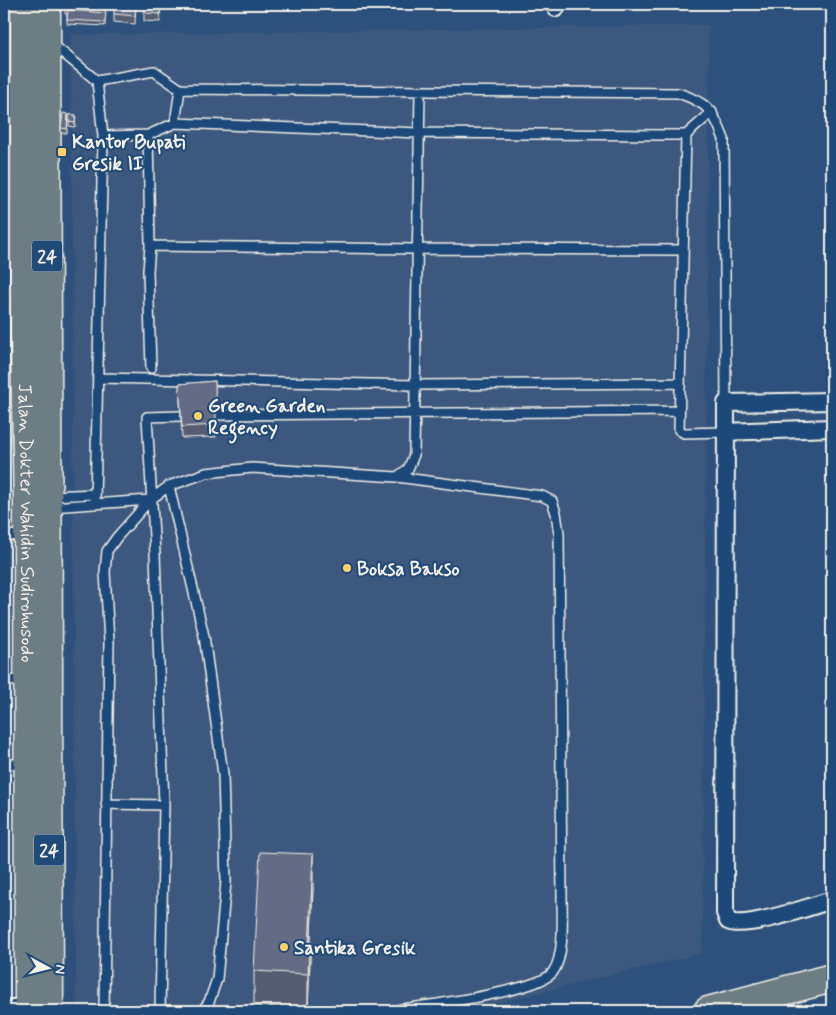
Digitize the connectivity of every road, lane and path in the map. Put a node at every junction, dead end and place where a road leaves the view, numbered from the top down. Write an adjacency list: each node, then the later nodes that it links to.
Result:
1 (25, 4): 13 (highway, Jalan Dokter Wahidin Sudirohusodo / 24)
2 (46, 4): 3 (highway, Jalan Dokter Wahidin Sudirohusodo / 24)
3 (46, 39): 4 (lane); 34 (highway, Jalan Dokter Wahidin Sudirohusodo / 24)
4 (97, 81): 5 (lane); 12 (lane)
5 (180, 90): 6 (lane); 8 (lane)
6 (420, 91): 7 (lane); 9 (lane)
7 (712, 112): 11 (lane); 23 (lane)
8 (175, 123): 9 (lane); 10 (lane)
9 (419, 133): 11 (lane); 15 (lane)
10 (148, 134): 12 (lane); 14 (lane)
11 (686, 134): 16 (lane)
12 (104, 136): 19 (lane)
13 (14, 210): 17 (highway, Jalan Dokter Wahidin Sudirohusodo / 24)
14 (150, 246): 15 (lane); 18 (lane)
15 (417, 249): 16 (lane); 21 (lane)
16 (683, 250): 20 (lane)
17 (14, 295): 34 (highway, Jalan Dokter Wahidin Sudirohusodo / 24)
18 (151, 368)
19 (98, 378): 21 (lane); 32 (lane)
20 (680, 382): 21 (lane); 24 (lane)
21 (415, 385): 25 (lane)
22 (832, 401): 23 (street)
23 (726, 403): 29 (street)
24 (679, 411): 25 (lane); 29 (lane)
25 (416, 413): 26 (lane); 30 (lane)
26 (216, 415)
27 (181, 416): 33 (lane)
28 (832, 428): 29 (street)
29 (726, 432): 40 (street)
30 (397, 478): 31 (lane); 46 (lane)
31 (169, 486): 33 (lane); 45 (lane)
32 (95, 498): 33 (lane); 34 (lane)
33 (150, 500): 38 (lane); 39 (lane)
34 (41, 504): 35 (highway, Jalan Dokter Wahidin Sudirohusodo / 24)
35 (26, 536): 36 (highway, Jalan Dokter Wahidin Sudirohusodo / 24)
36 (31, 685): 37 (highway, Jalan Dokter Wahidin Sudirohusodo / 24); 42 (highway, Jalan Dokter Wahidin Sudirohusodo / 24)
37 (16, 764): 42 (highway, Jalan Dokter Wahidin Sudirohusodo / 24)
38 (106, 804): 39 (lane); 43 (lane)
39 (164, 805): 44 (lane)
40 (832, 900)
41 (832, 978): 47 (highway)
42 (28, 1010)
43 (104, 1011)
44 (160, 1011)
45 (202, 1011)
46 (391, 1011)
47 (708, 1011)

